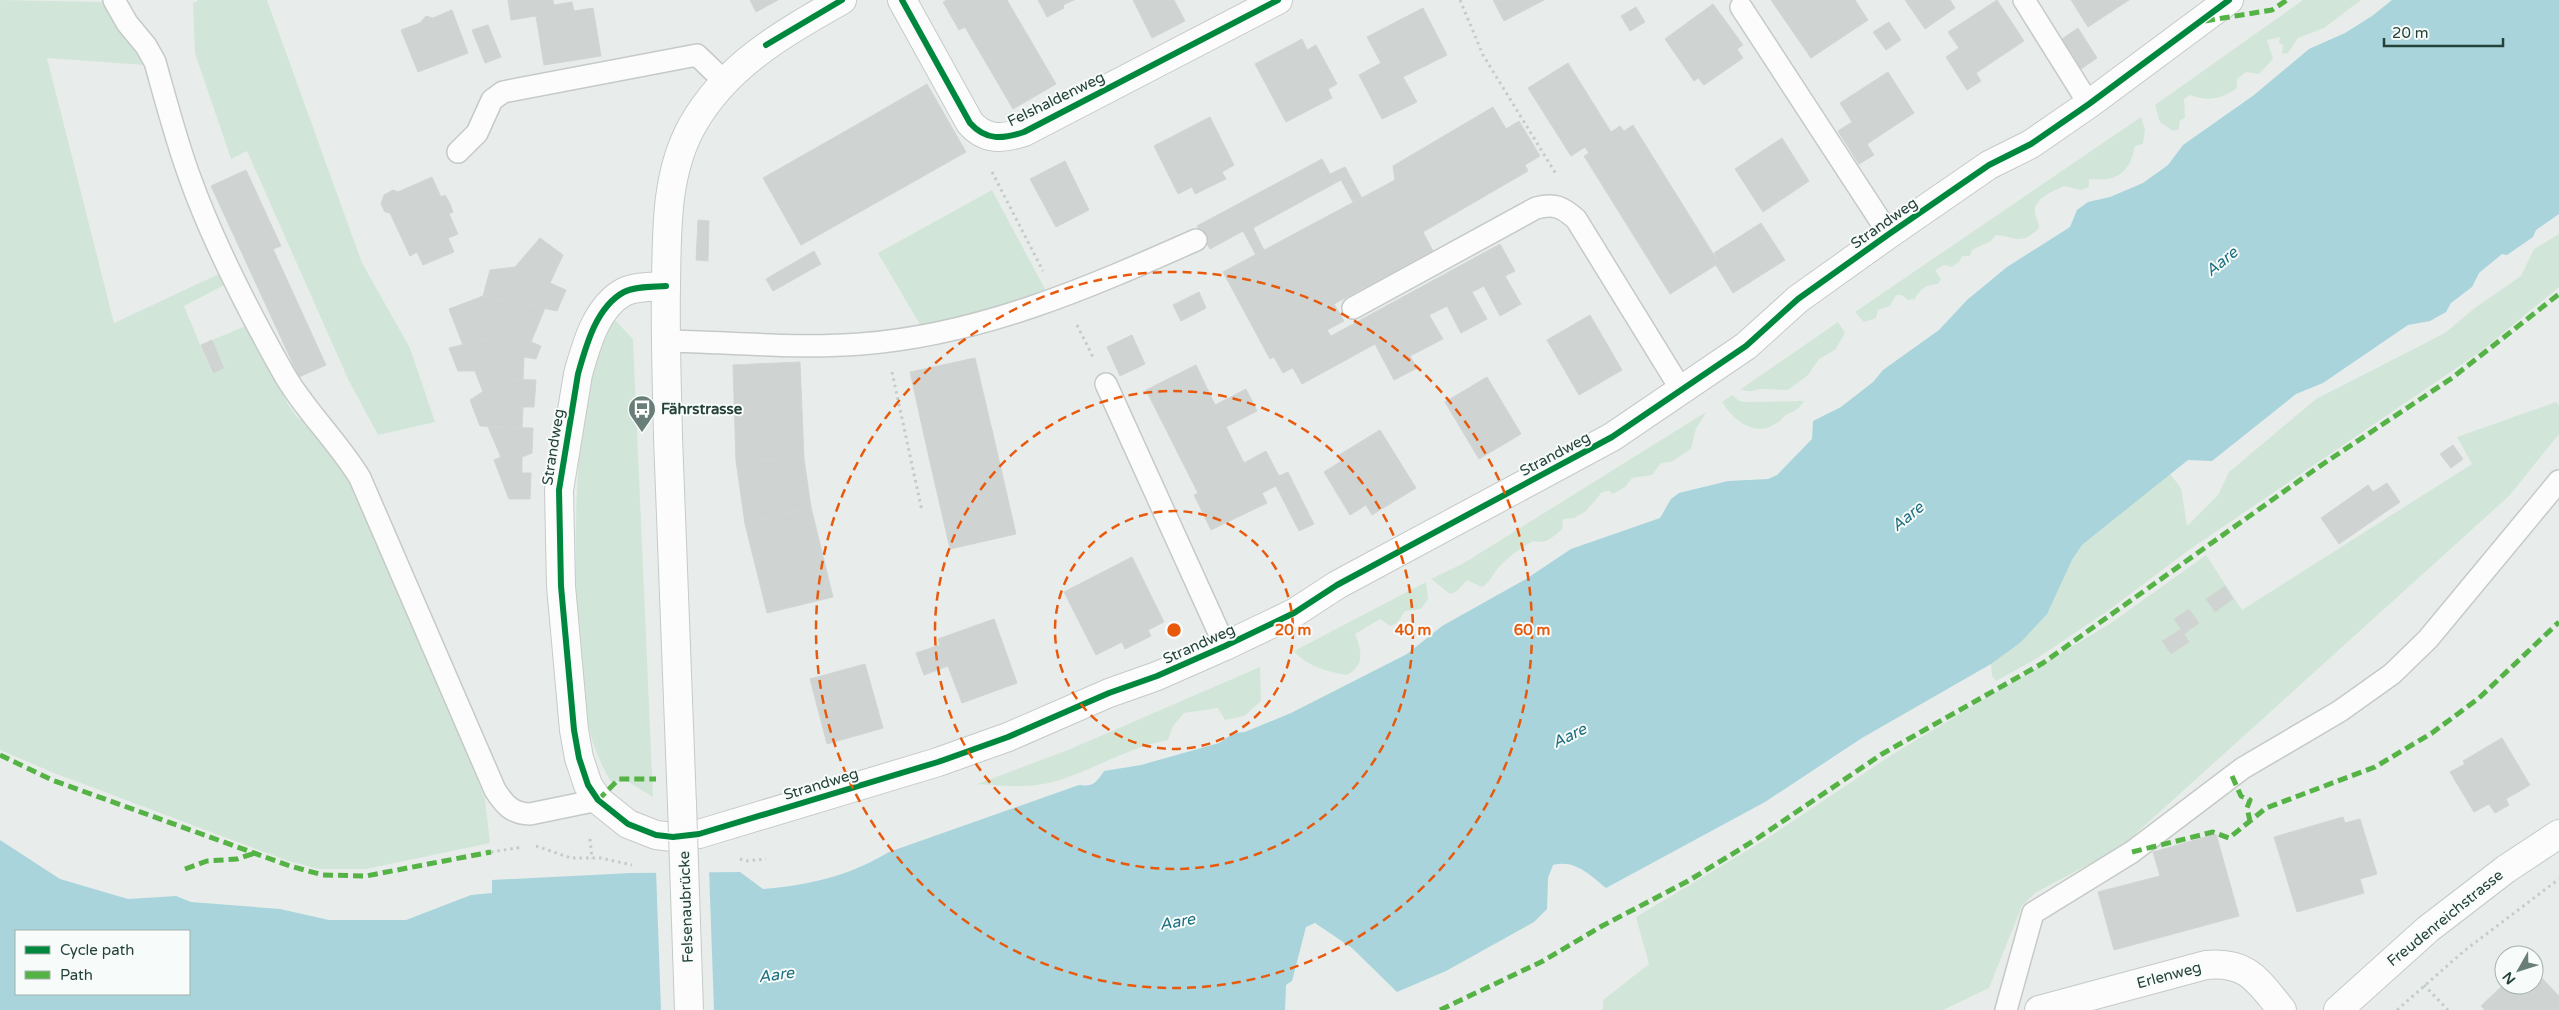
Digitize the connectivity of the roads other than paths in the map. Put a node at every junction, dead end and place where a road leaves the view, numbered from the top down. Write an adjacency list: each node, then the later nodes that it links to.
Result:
1 (114, 0): 20 (lane)
2 (842, 0): 8 (street)
3 (902, 0): 4 (street, Felshaldenweg)
4 (1278, 0)
5 (2024, 0): 9 (lane)
6 (2228, 0): 9 (street, Strandweg)
7 (1741, 7): 11 (lane)
8 (726, 82): 10 (lane); 13 (street)
9 (2089, 104): 11 (street, Strandweg)
10 (458, 152)
11 (1889, 234): 17 (street, Strandweg)
12 (1196, 240): 15 (lane)
13 (666, 286): 15 (street); 20 (street, Strandweg)
14 (1353, 308): 17 (lane)
15 (664, 341): 22 (street, Felsenaubrücke, bridge)
16 (1106, 384): 19 (lane)
17 (1682, 391): 19 (street, Strandweg)
18 (2559, 481): 23 (lane)
19 (1225, 646): 20 (street, Strandweg)
20 (598, 800)
21 (2559, 834): 26 (street, Freudenreichstrasse)
22 (690, 1010)
23 (2006, 1010)
24 (2039, 1010): 25 (street, Erlenweg)
25 (2282, 1010)
26 (2338, 1010)

